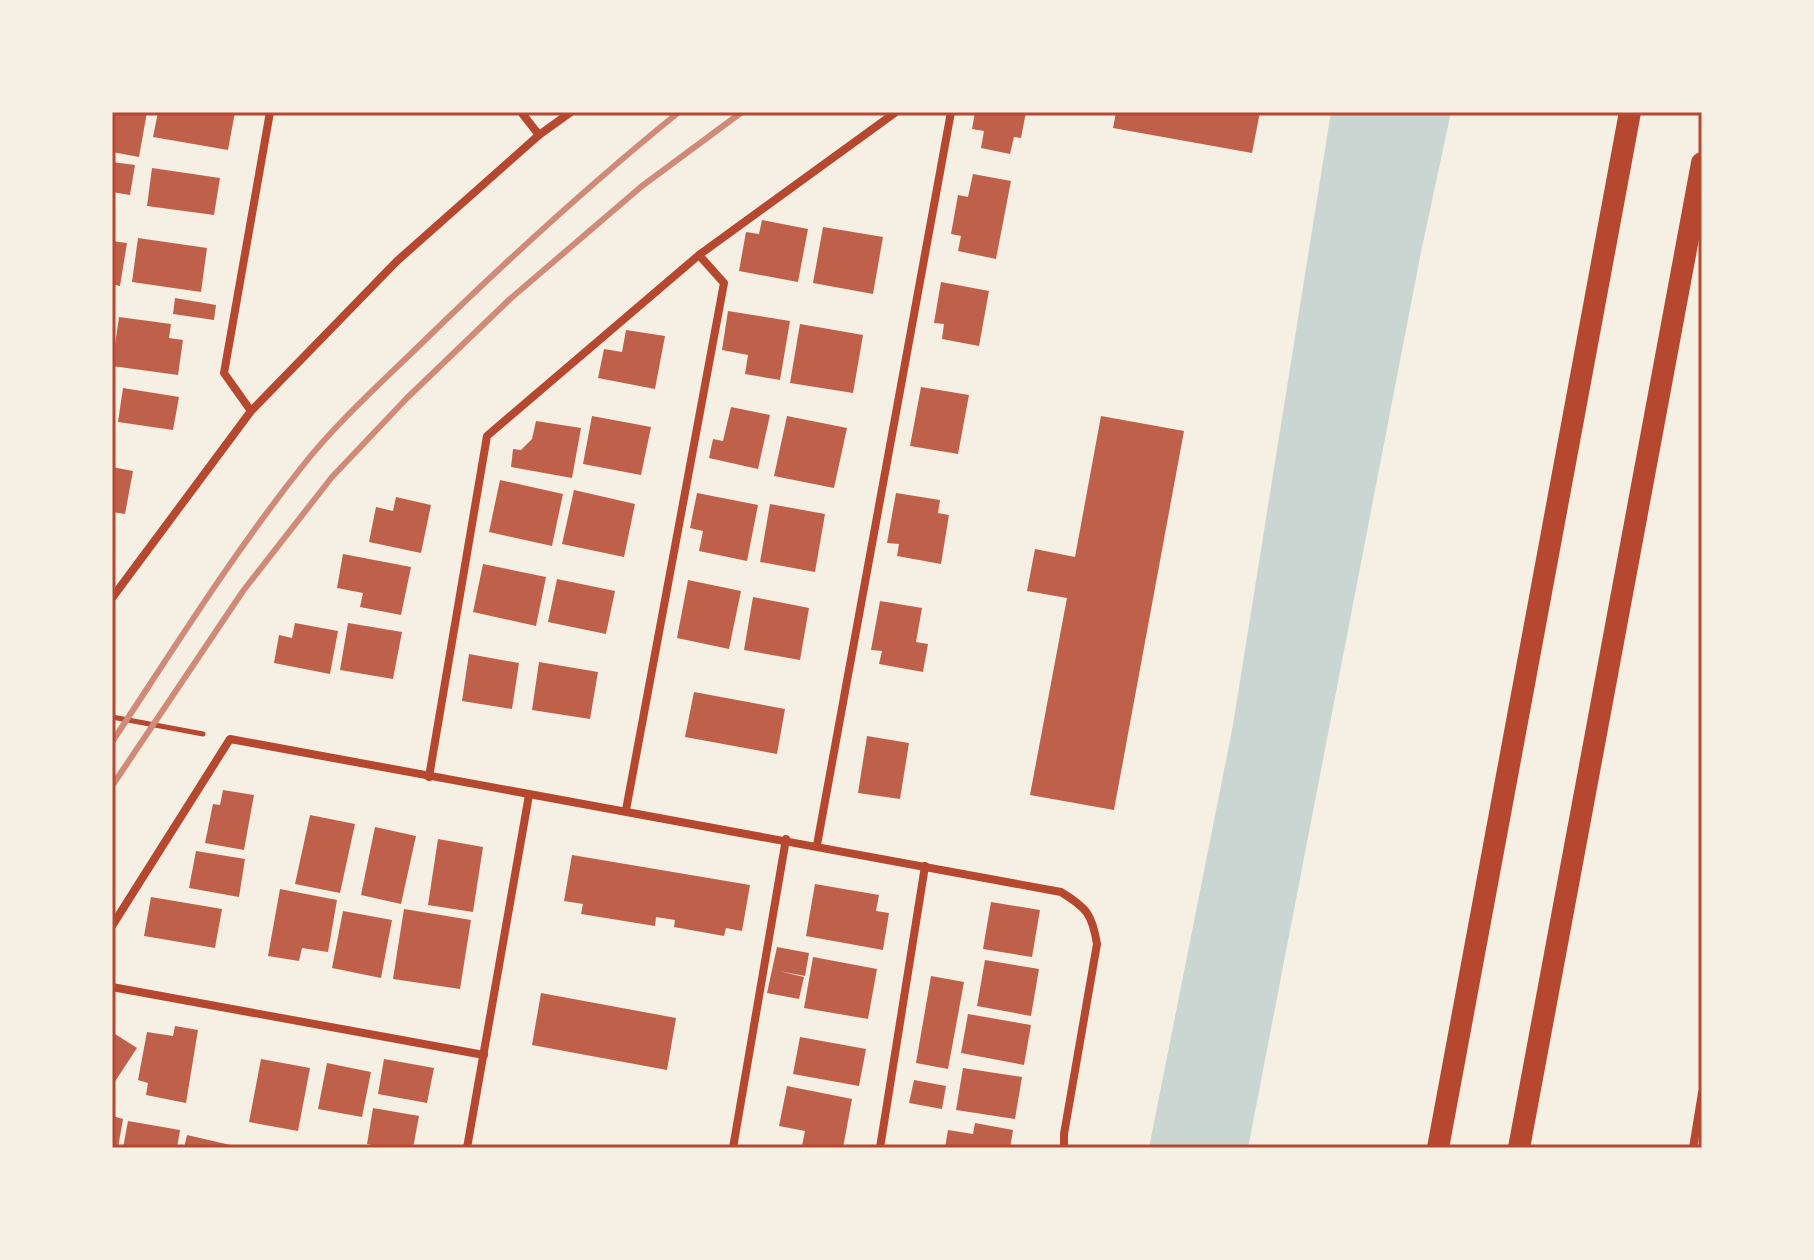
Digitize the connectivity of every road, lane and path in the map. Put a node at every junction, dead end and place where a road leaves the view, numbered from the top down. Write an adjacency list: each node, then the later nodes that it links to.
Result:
1 (270, 112): 10 (street)
2 (521, 112): 7 (street)
3 (571, 112): 7 (street)
4 (896, 112): 9 (street)
5 (951, 112): 18 (street)
6 (1630, 112): 28 (highway)
7 (539, 135): 10 (street)
8 (1702, 163): 29 (highway)
9 (699, 255): 14 (street); 16 (street)
10 (251, 411): 11 (street)
11 (112, 598)
12 (112, 717): 13 (path)
13 (208, 734)
14 (429, 777): 15 (street); 20 (street)
15 (529, 795): 16 (street); 22 (street)
16 (626, 810): 17 (street)
17 (786, 839): 18 (street); 25 (street)
18 (817, 845): 19 (street)
19 (925, 866): 26 (street); 27 (street)
20 (112, 926)
21 (112, 987): 22 (street)
22 (484, 1055): 24 (street)
23 (1702, 1093): 30 (street)
24 (467, 1148)
25 (733, 1148)
26 (880, 1148)
27 (1064, 1148)
28 (1438, 1148)
29 (1519, 1148)
30 (1693, 1148)

